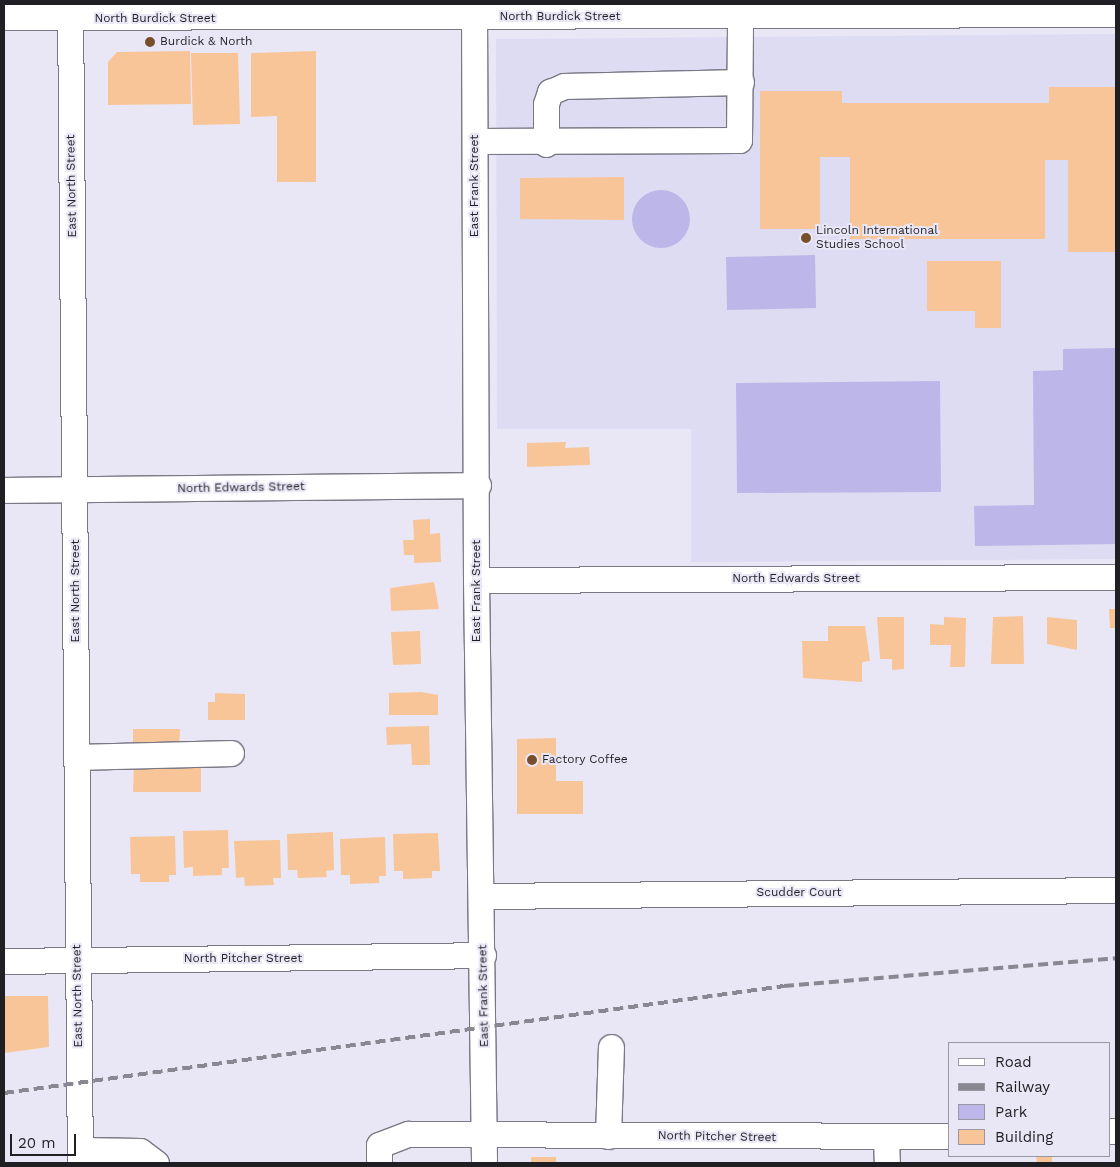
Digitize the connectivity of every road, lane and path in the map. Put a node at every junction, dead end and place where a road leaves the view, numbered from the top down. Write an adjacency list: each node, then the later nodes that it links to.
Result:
1 (70, 11): 2 (street, North Burdick Street); 5 (street, North Burdick Street); 11 (street, East North Street)
2 (474, 11): 4 (street, North Burdick Street); 7 (street, East Frank Street)
3 (1116, 14): 4 (street, North Burdick Street)
4 (740, 16): 6 (street)
5 (4, 17)
6 (741, 82): 8 (street); 8 (street)
7 (475, 141): 8 (street); 9 (street, East Frank Street)
8 (546, 144)
9 (478, 485): 11 (street, North Edwards Street); 13 (street, East Frank Street)
10 (4, 490): 11 (street, North Edwards Street)
11 (75, 490): 15 (street, East North Street)
12 (1116, 577): 13 (street, North Edwards Street)
13 (476, 580): 17 (street, East Frank Street)
14 (232, 753): 15 (street)
15 (76, 757): 19 (street, East North Street)
16 (1116, 890): 17 (street, Scudder Court)
17 (482, 896): 18 (street, East Frank Street)
18 (483, 955): 19 (street, North Pitcher Street); 22 (street, East Frank Street)
19 (78, 960): 20 (street, North Pitcher Street); 26 (street, East North Street)
20 (4, 961)
21 (611, 1047): 23 (street)
22 (484, 1135): 23 (street, North Pitcher Street); 28 (street, North Pitcher Street); 29 (street, East Frank Street)
23 (608, 1136): 25 (street, North Pitcher Street)
24 (948, 1136): 25 (street, North Pitcher Street)
25 (886, 1138): 30 (street)
26 (80, 1156): 27 (street)
27 (156, 1163)
28 (378, 1163)
29 (484, 1163)
30 (887, 1163)

